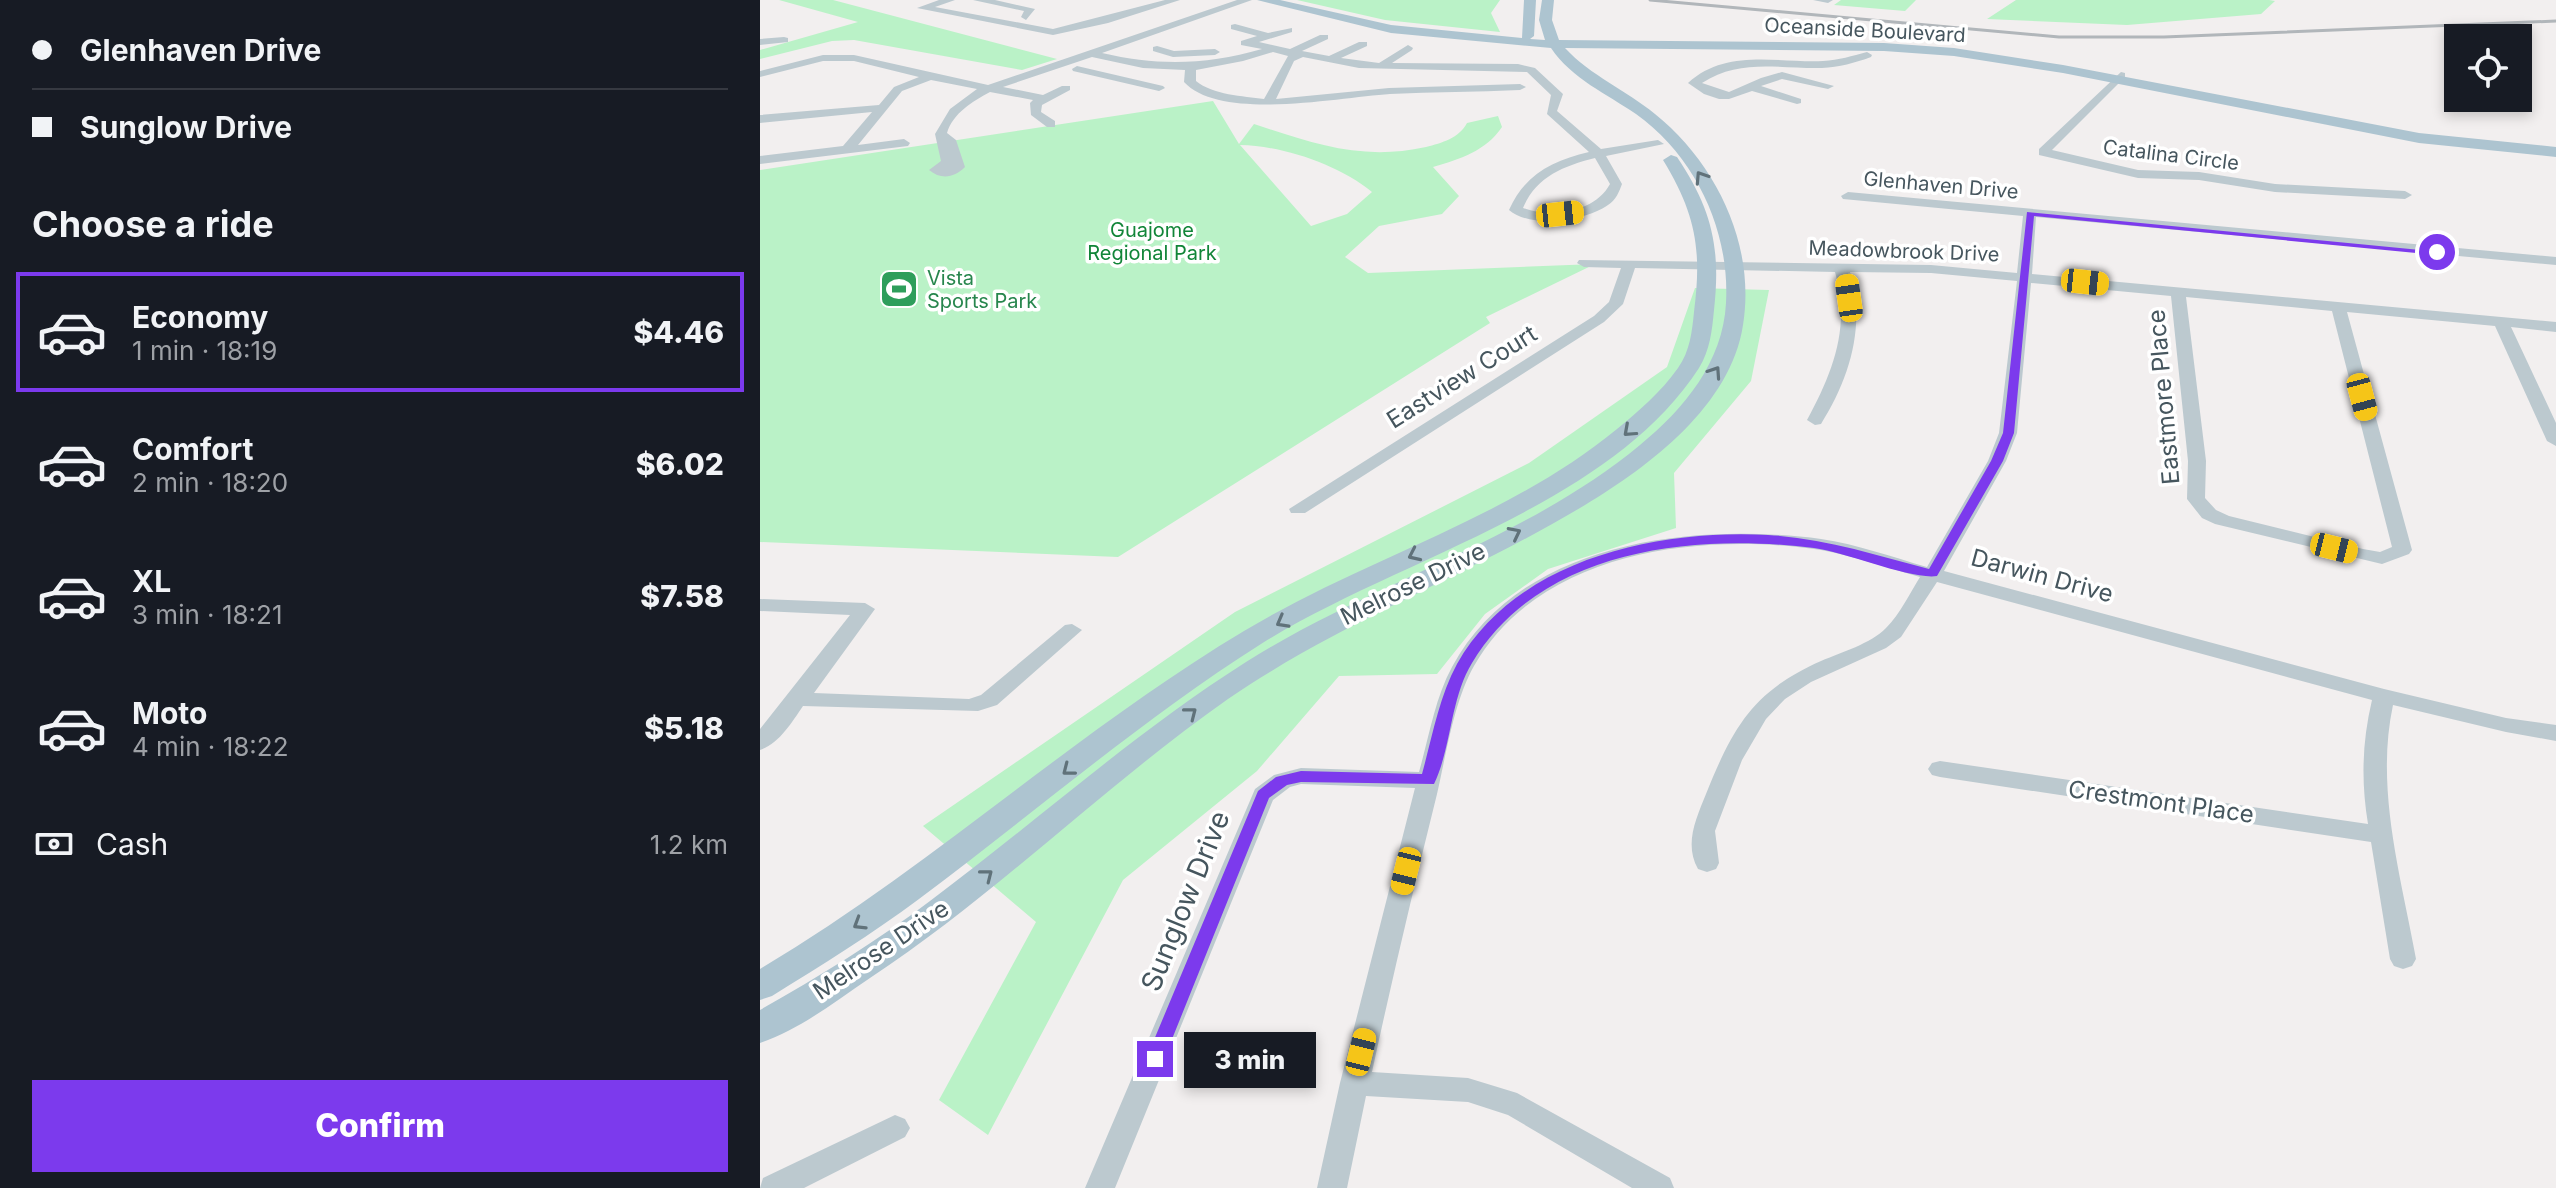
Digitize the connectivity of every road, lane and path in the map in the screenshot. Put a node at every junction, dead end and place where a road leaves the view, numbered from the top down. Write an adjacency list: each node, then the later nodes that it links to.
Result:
1 (978, 0): 12 (street)
2 (1124, 0): 13 (street)
3 (1174, 0): 13 (street)
4 (1247, 0): 29 (street)
5 (1263, 0): 20 (main road, Oceanside Boulevard)
6 (1276, 0): 20 (main road, Oceanside Boulevard)
7 (1530, 0): 20 (main road)
8 (1548, 0): 20 (main road)
9 (1818, 0): 10 (street)
10 (1828, 0)
11 (947, 1): 12 (street); 14 (street)
12 (1026, 17): 14 (street)
13 (1097, 23): 14 (street)
14 (1020, 27)
15 (1235, 27): 17 (street)
16 (1288, 30): 17 (street)
17 (1268, 36): 26 (street)
18 (1324, 37): 31 (street)
19 (784, 40): 21 (street)
20 (1541, 40): 22 (main road, Oceanside Boulevard); 22 (main road, Oceanside Boulevard); 71 (main road, Melrose Drive); 84 (main road, Melrose Drive, one-way to 20)
21 (760, 42)
22 (1791, 42): 45 (street); 49 (main road, Oceanside Boulevard)
23 (1363, 44): 34 (street)
24 (1408, 48): 38 (street)
25 (1157, 49): 30 (street)
26 (1271, 50): 31 (street); 40 (street)
27 (1435, 51): 41 (street)
28 (1823, 51): 36 (street)
29 (1095, 54): 39 (street); 52 (street)
30 (1173, 54)
31 (1294, 54): 34 (street); 62 (street)
32 (1482, 54): 42 (street)
33 (1867, 55): 37 (street)
34 (1329, 60): 35 (street)
35 (1349, 63): 38 (street); 51 (street)
36 (1821, 64): 37 (street); 45 (street)
37 (1848, 64): 43 (street); 45 (street)
38 (1381, 66): 41 (street)
39 (1146, 67): 40 (street); 50 (street)
40 (1191, 68): 62 (street)
41 (1420, 68): 42 (street)
42 (1469, 68): 56 (street); 75 (street)
43 (1865, 68)
44 (1077, 69): 50 (street)
45 (1781, 69): 57 (street); 59 (street)
46 (760, 74): 48 (street)
47 (1402, 74): 58 (street)
48 (931, 76): 52 (street); 63 (street)
49 (2118, 77): 68 (main road, Oceanside Boulevard); 69 (main road, Oceanside Boulevard); 77 (street, Catalina Circle)
50 (1119, 79): 55 (street)
51 (1339, 86): 58 (street); 62 (street)
52 (992, 87): 60 (street); 67 (street)
53 (1520, 87): 56 (street)
54 (1066, 88): 60 (street)
55 (1159, 88)
56 (1460, 88): 58 (street)
57 (1754, 88): 59 (street); 61 (street)
58 (1398, 91)
59 (1721, 96): 64 (street)
60 (1045, 97): 66 (street)
61 (1797, 101)
62 (1268, 103)
63 (879, 108): 65 (street); 73 (street)
64 (1743, 110)
65 (760, 119)
66 (1051, 124)
67 (943, 135)
68 (2413, 137): 69 (main road); 74 (main road, Oceanside Boulevard)
69 (2491, 140): 72 (main road, Oceanside Boulevard)
70 (904, 143): 73 (street)
71 (1658, 144): 75 (street); 84 (main road, Melrose Drive)
72 (2556, 146)
73 (847, 150): 76 (street)
74 (2556, 152)
75 (1598, 153): 75 (street)
76 (760, 160)
77 (2405, 195)
78 (1848, 196): 79 (street, Glenhaven Drive)
79 (2030, 213): 80 (street, Glenhaven Drive); 85 (street)
80 (2556, 261)
81 (1584, 263): 82 (street, Meadowbrook Drive)
82 (1629, 265): 84 (street, Meadowbrook Drive); 92 (street, Eastview Court)
83 (1841, 267): 84 (street, Meadowbrook Drive); 85 (street, Meadowbrook Drive); 90 (street)
84 (1723, 268): 105 (main road, Melrose Drive, one-way to 105); 106 (main road, Melrose Drive, one-way to 84)
85 (2024, 276): 86 (street, Meadowbrook Drive); 93 (street)
86 (2178, 290): 87 (street, Meadowbrook Drive); 87 (street, Eastmore Place)
87 (2338, 306): 88 (street, Meadowbrook Drive)
88 (2501, 322): 89 (street, Meadowbrook Drive); 91 (street)
89 (2556, 327)
90 (1815, 420)
91 (2556, 441)
92 (1298, 509)
93 (1933, 573): 96 (street, Darwin Drive); 101 (street, Darwin Drive); 103 (street)
94 (760, 605): 97 (street)
95 (1072, 630): 97 (street)
96 (2384, 696): 98 (street, Darwin Drive); 102 (street)
97 (796, 699): 99 (street)
98 (2556, 733)
99 (760, 742)
100 (1940, 769): 102 (street, Crestmont Place)
101 (1428, 780): 107 (street, Darwin Drive); 110 (street, Sunglow Drive)
102 (2381, 835): 104 (street)
103 (1707, 863)
104 (2403, 959)
105 (760, 986)
106 (760, 1028)
107 (1354, 1083): 111 (street, Darwin Drive); 112 (street)
108 (895, 1128): 109 (street)
109 (774, 1188)
110 (1100, 1188)
111 (1332, 1188)
112 (1659, 1188)

